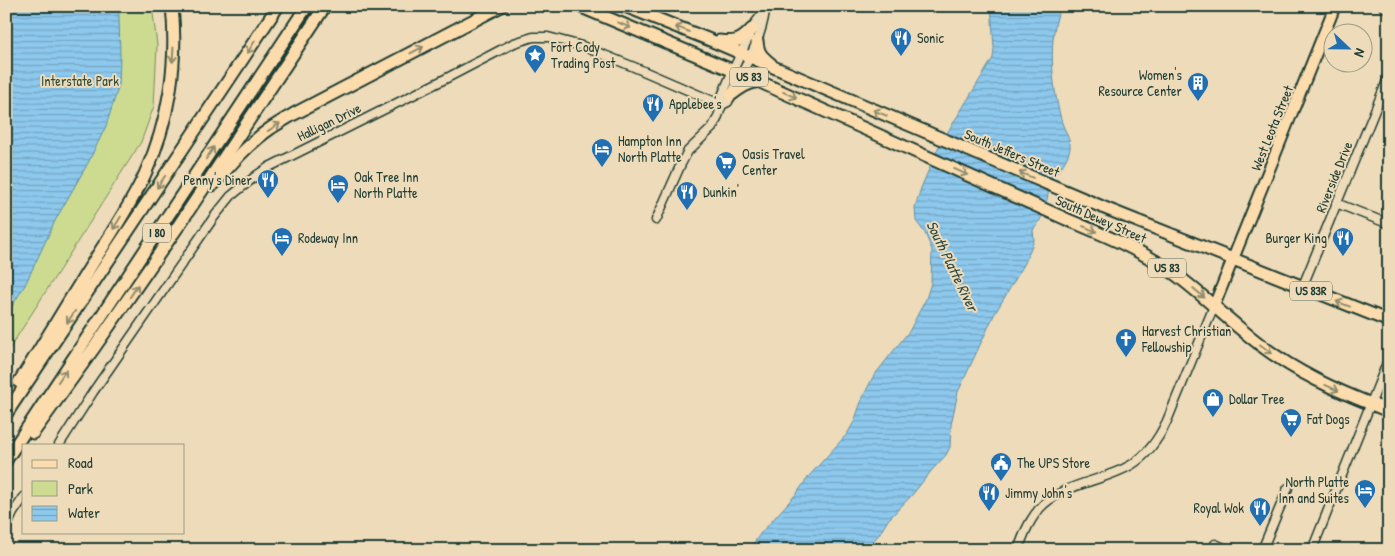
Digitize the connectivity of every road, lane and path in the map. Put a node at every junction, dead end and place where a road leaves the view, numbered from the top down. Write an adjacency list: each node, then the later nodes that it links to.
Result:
1 (172, 6): 33 (highway, one-way to 33)
2 (278, 6): 36 (highway, I 80, one-way to 36)
3 (307, 6): 40 (highway, I 80, one-way to 3)
4 (325, 6): 27 (highway)
5 (501, 6): 27 (highway, one-way to 5)
6 (579, 6): 19 (highway, US 83, one-way to 19)
7 (625, 6): 13 (highway, South Jeffers Street / US 83)
8 (638, 6): 13 (highway)
9 (1335, 6): 28 (main road, West Leota Street)
10 (1385, 6): 11 (main road)
11 (1389, 8)
12 (762, 9): 14 (street); 16 (street)
13 (660, 20): 15 (highway, South Jeffers Street / US 83, one-way to 13)
14 (752, 29): 15 (highway); 17 (street)
15 (710, 40): 17 (highway, South Jeffers Street / US 83)
16 (757, 40): 17 (street); 18 (highway)
17 (745, 56): 18 (highway, South Jeffers Street / US 83); 19 (street)
18 (781, 71): 28 (highway, South Jeffers Street / US 83, one-way to 18)
19 (737, 72): 21 (highway, US 83); 22 (street); 23 (street)
20 (1389, 76): 24 (street, Riverside Drive)
21 (758, 81): 22 (highway); 30 (highway, South Dewey Street / US 83, one-way to 30)
22 (731, 95): 23 (street)
23 (722, 105): 25 (street); 38 (street, Halligan Drive)
24 (1336, 203): 26 (street); 29 (street, Riverside Drive)
25 (656, 220)
26 (1389, 224)
27 (179, 225): 37 (highway, one-way to 27)
28 (1233, 260): 29 (highway, South Jeffers Street / US 83R); 30 (main road, West Leota Street)
29 (1302, 288): 31 (highway, South Jeffers Street / US 83R, one-way to 29)
30 (1214, 306): 34 (highway, South Dewey Street / US 83, one-way to 34); 46 (street)
31 (1389, 321)
32 (1389, 358): 34 (street)
33 (6, 402)
34 (1371, 404): 35 (highway, South Dewey Street / US 83); 49 (street)
35 (1389, 411)
36 (6, 414)
37 (25, 444)
38 (60, 444)
39 (22, 448): 41 (highway)
40 (6, 460)
41 (6, 471)
42 (1288, 488): 48 (street)
43 (22, 500): 44 (street)
44 (6, 528)
45 (1215, 544): 47 (street)
46 (1018, 550)
47 (1229, 550)
48 (1262, 550)
49 (1312, 550)

